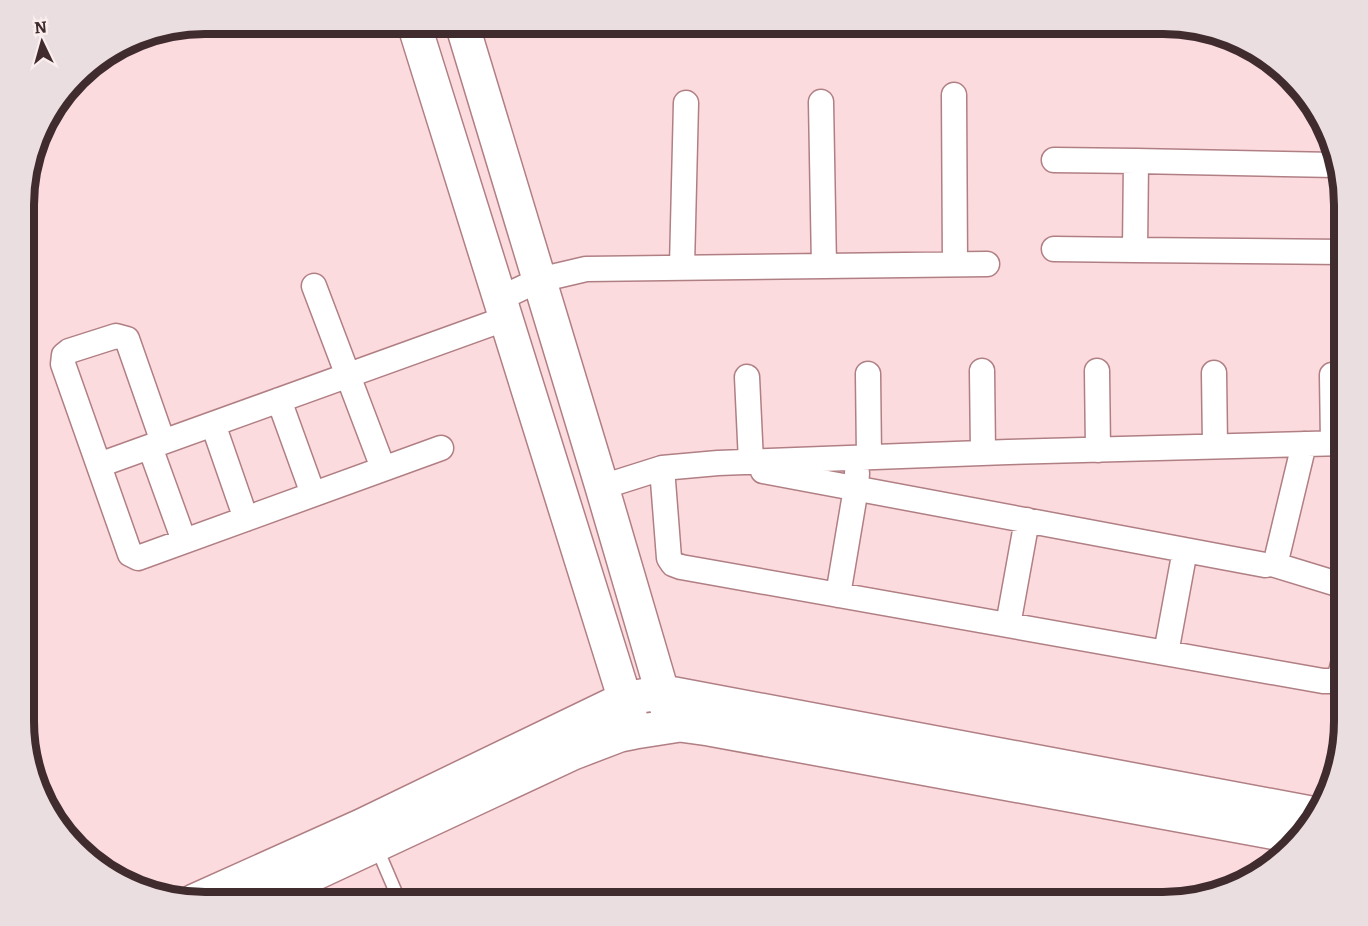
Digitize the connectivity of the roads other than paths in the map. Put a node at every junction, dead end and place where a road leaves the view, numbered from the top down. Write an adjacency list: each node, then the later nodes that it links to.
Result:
1 (417, 35): 18 (street)
2 (465, 35): 16 (street)
3 (954, 95): 12 (street)
4 (822, 102): 15 (street)
5 (686, 103): 14 (street)
6 (1054, 160): 7 (street)
7 (1136, 161): 8 (street); 10 (street)
8 (1329, 165)
9 (1053, 249): 10 (street)
10 (1135, 250): 11 (street)
11 (1333, 252)
12 (955, 264): 13 (street); 15 (street)
13 (987, 264)
14 (682, 266): 15 (street); 16 (street)
15 (824, 266)
16 (539, 280): 18 (street); 42 (street)
17 (314, 286): 23 (street)
18 (504, 308): 23 (street); 56 (street)
19 (982, 371): 35 (street)
20 (1097, 371): 34 (street)
21 (867, 374): 36 (street)
22 (1214, 374): 32 (street)
23 (348, 375): 27 (street); 40 (street)
24 (1332, 375): 26 (street)
25 (747, 377): 37 (street)
26 (1333, 386)
27 (279, 400): 28 (street); 44 (street)
28 (213, 424): 30 (street); 45 (street)
29 (1333, 443): 31 (street)
30 (156, 444): 39 (street); 39 (street); 47 (street)
31 (1304, 444): 32 (street); 49 (street)
32 (1215, 446): 34 (street)
33 (441, 448): 40 (street)
34 (1098, 450): 35 (street)
35 (983, 453): 36 (street)
36 (863, 458): 37 (street); 43 (street)
37 (751, 462): 38 (street)
38 (718, 463): 41 (street); 43 (street)
39 (99, 465): 47 (street)
40 (383, 468): 44 (street)
41 (662, 468): 42 (street); 51 (street)
42 (602, 487): 55 (street)
43 (856, 488): 46 (street); 51 (street)
44 (313, 494): 45 (street)
45 (246, 519): 47 (street)
46 (1027, 520): 48 (street); 52 (street)
47 (184, 541)
48 (1185, 550): 49 (street); 53 (street)
49 (1272, 564): 50 (street)
50 (1333, 583)
51 (838, 595): 52 (street)
52 (1008, 625): 53 (street)
53 (1166, 653): 54 (street)
54 (1333, 680)
55 (664, 692): 56 (street); 57 (street); 59 (street)
56 (624, 699): 58 (street); 62 (street)
57 (672, 726): 58 (street); 60 (street)
58 (635, 732): 61 (street)
59 (1307, 812)
60 (1289, 835)
61 (376, 844): 63 (street); 64 (lane)
62 (218, 891)
63 (277, 891)
64 (396, 891)

